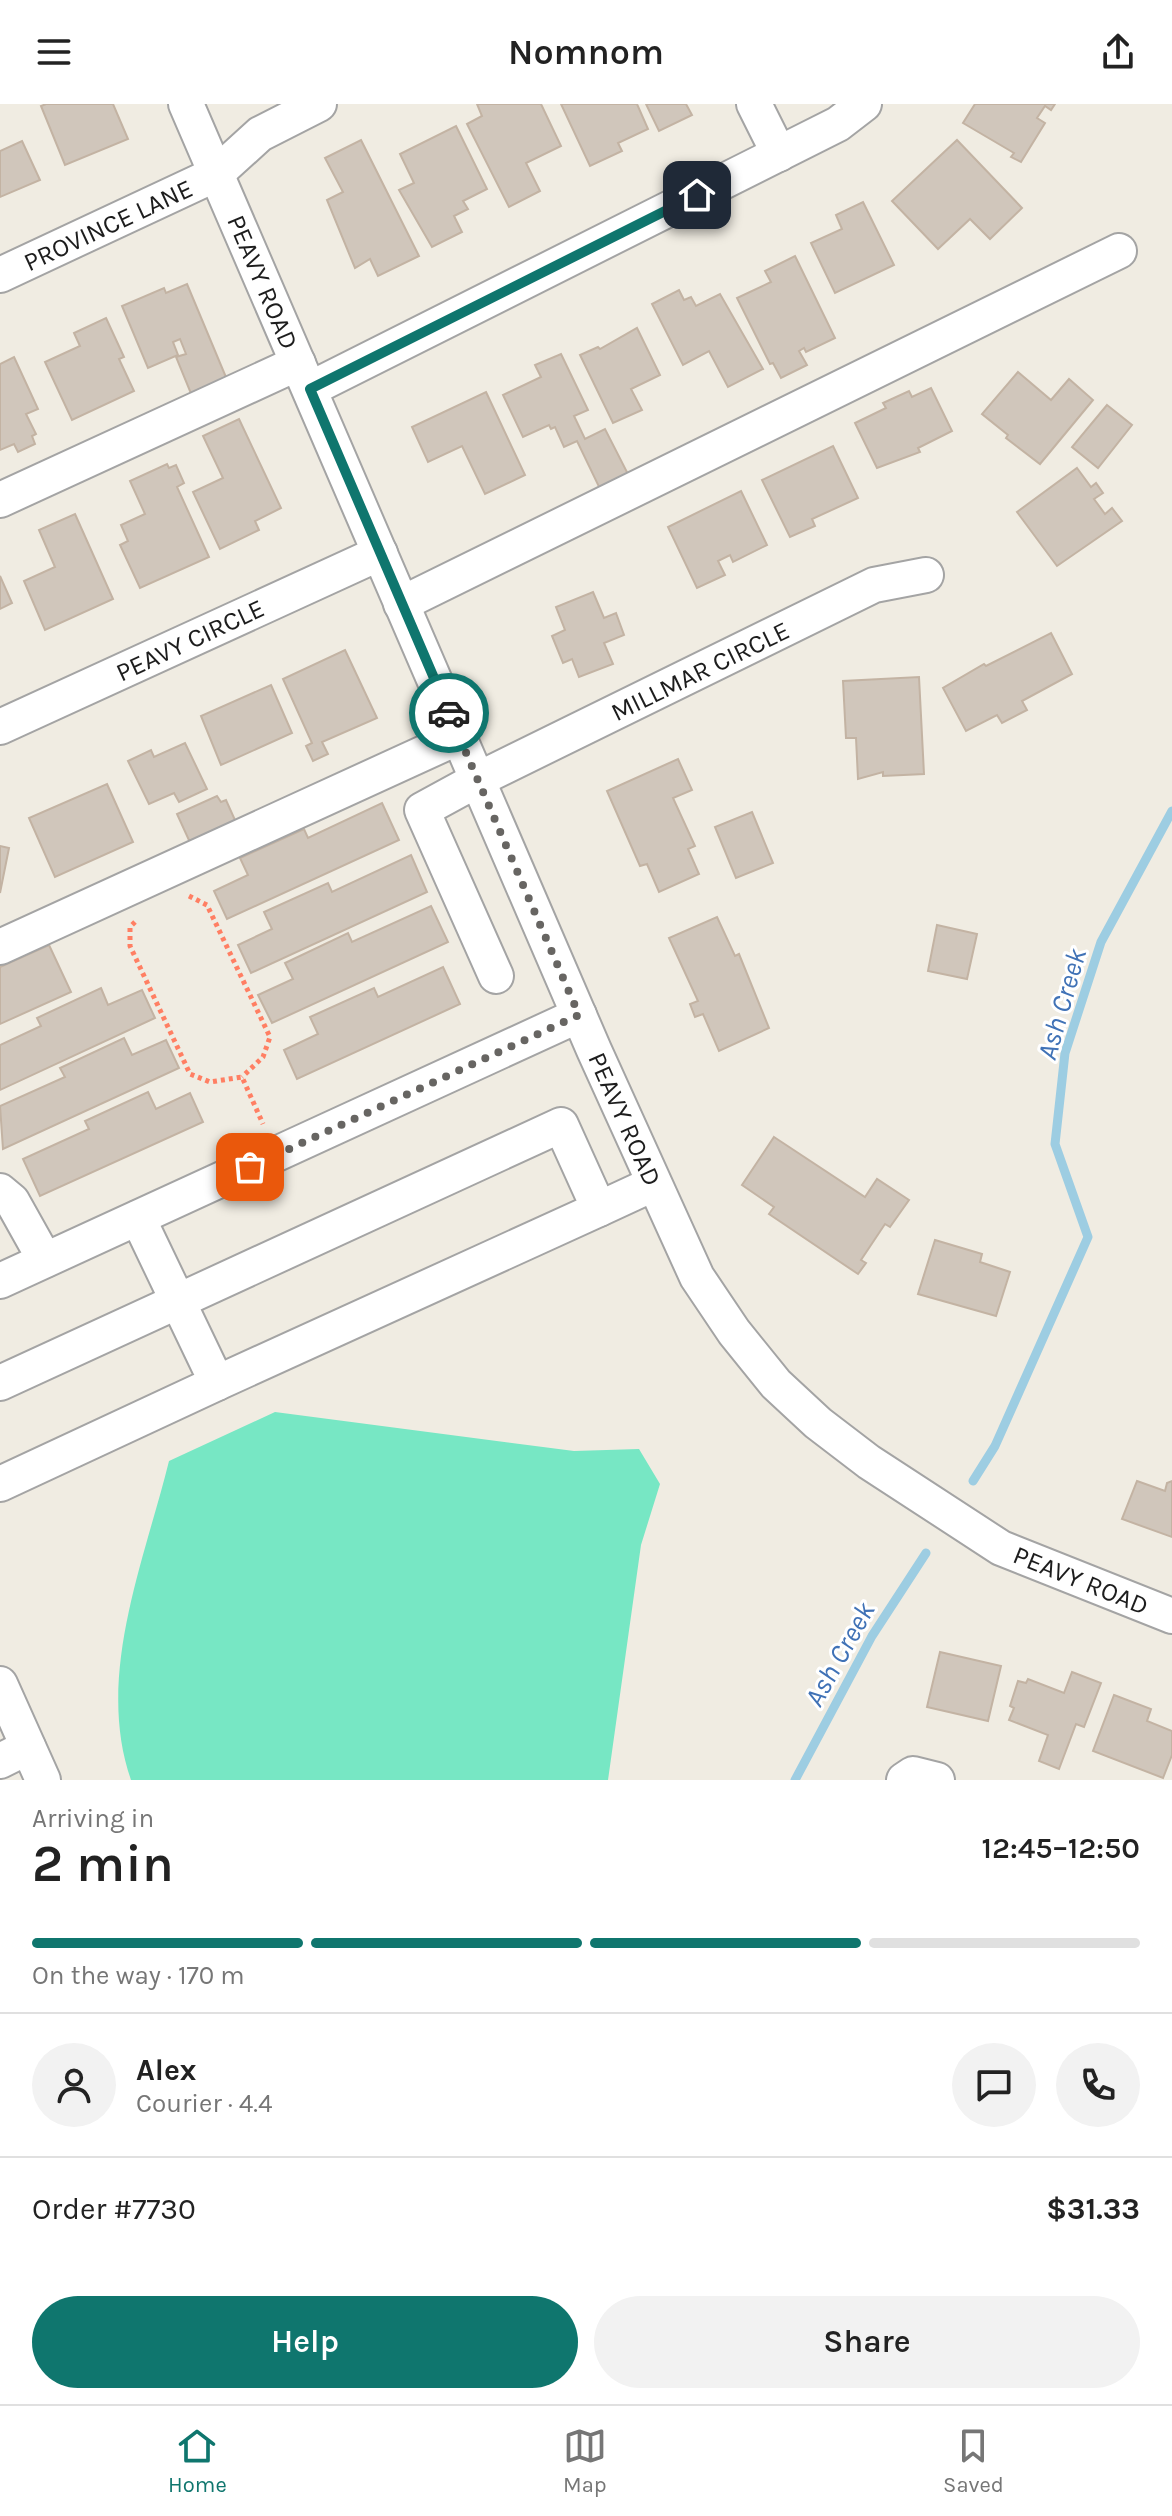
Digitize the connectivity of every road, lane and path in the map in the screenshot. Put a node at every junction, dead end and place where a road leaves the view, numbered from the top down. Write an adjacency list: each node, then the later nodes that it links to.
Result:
1 (186, 104): 6 (street, PEAVY ROAD)
2 (319, 104): 6 (street, PROVINCE LANE)
3 (754, 104): 5 (street)
4 (864, 104): 5 (street)
5 (779, 154): 9 (street)
6 (216, 174): 8 (street, PROVINCE LANE); 9 (street, PEAVY ROAD)
7 (1119, 251): 13 (street)
8 (0, 275)
9 (304, 376): 10 (street); 11 (street, PEAVY ROAD)
10 (0, 500)
11 (380, 553): 13 (street, PEAVY ROAD); 14 (street, PEAVY CIRCLE)
12 (926, 575): 16 (street, MILLMAR CIRCLE)
13 (401, 604): 15 (street, PEAVY ROAD)
14 (0, 727)
15 (459, 737): 16 (street, PEAVY ROAD); 19 (street)
16 (477, 780): 20 (street, MILLMAR CIRCLE); 21 (street, PEAVY ROAD)
17 (180, 897): 22 (path)
18 (137, 919): 22 (path)
19 (0, 947)
20 (496, 976)
21 (579, 1015): 23 (street); 24 (street, PEAVY ROAD)
22 (242, 1077): 23 (path)
23 (278, 1154): 27 (street)
24 (653, 1184): 26 (street); 34 (street, PEAVY ROAD)
25 (0, 1191): 28 (street)
26 (599, 1209): 30 (street); 32 (street)
27 (138, 1218): 28 (street); 30 (street)
28 (45, 1260): 29 (street)
29 (0, 1281)
30 (179, 1303): 31 (street); 32 (street)
31 (0, 1383)
32 (217, 1383): 33 (street)
33 (0, 1484)
34 (1172, 1616)
35 (0, 1684): 36 (street)
36 (14, 1754): 37 (street)
37 (43, 1780)
38 (904, 1780): 39 (street)
39 (937, 1780)

